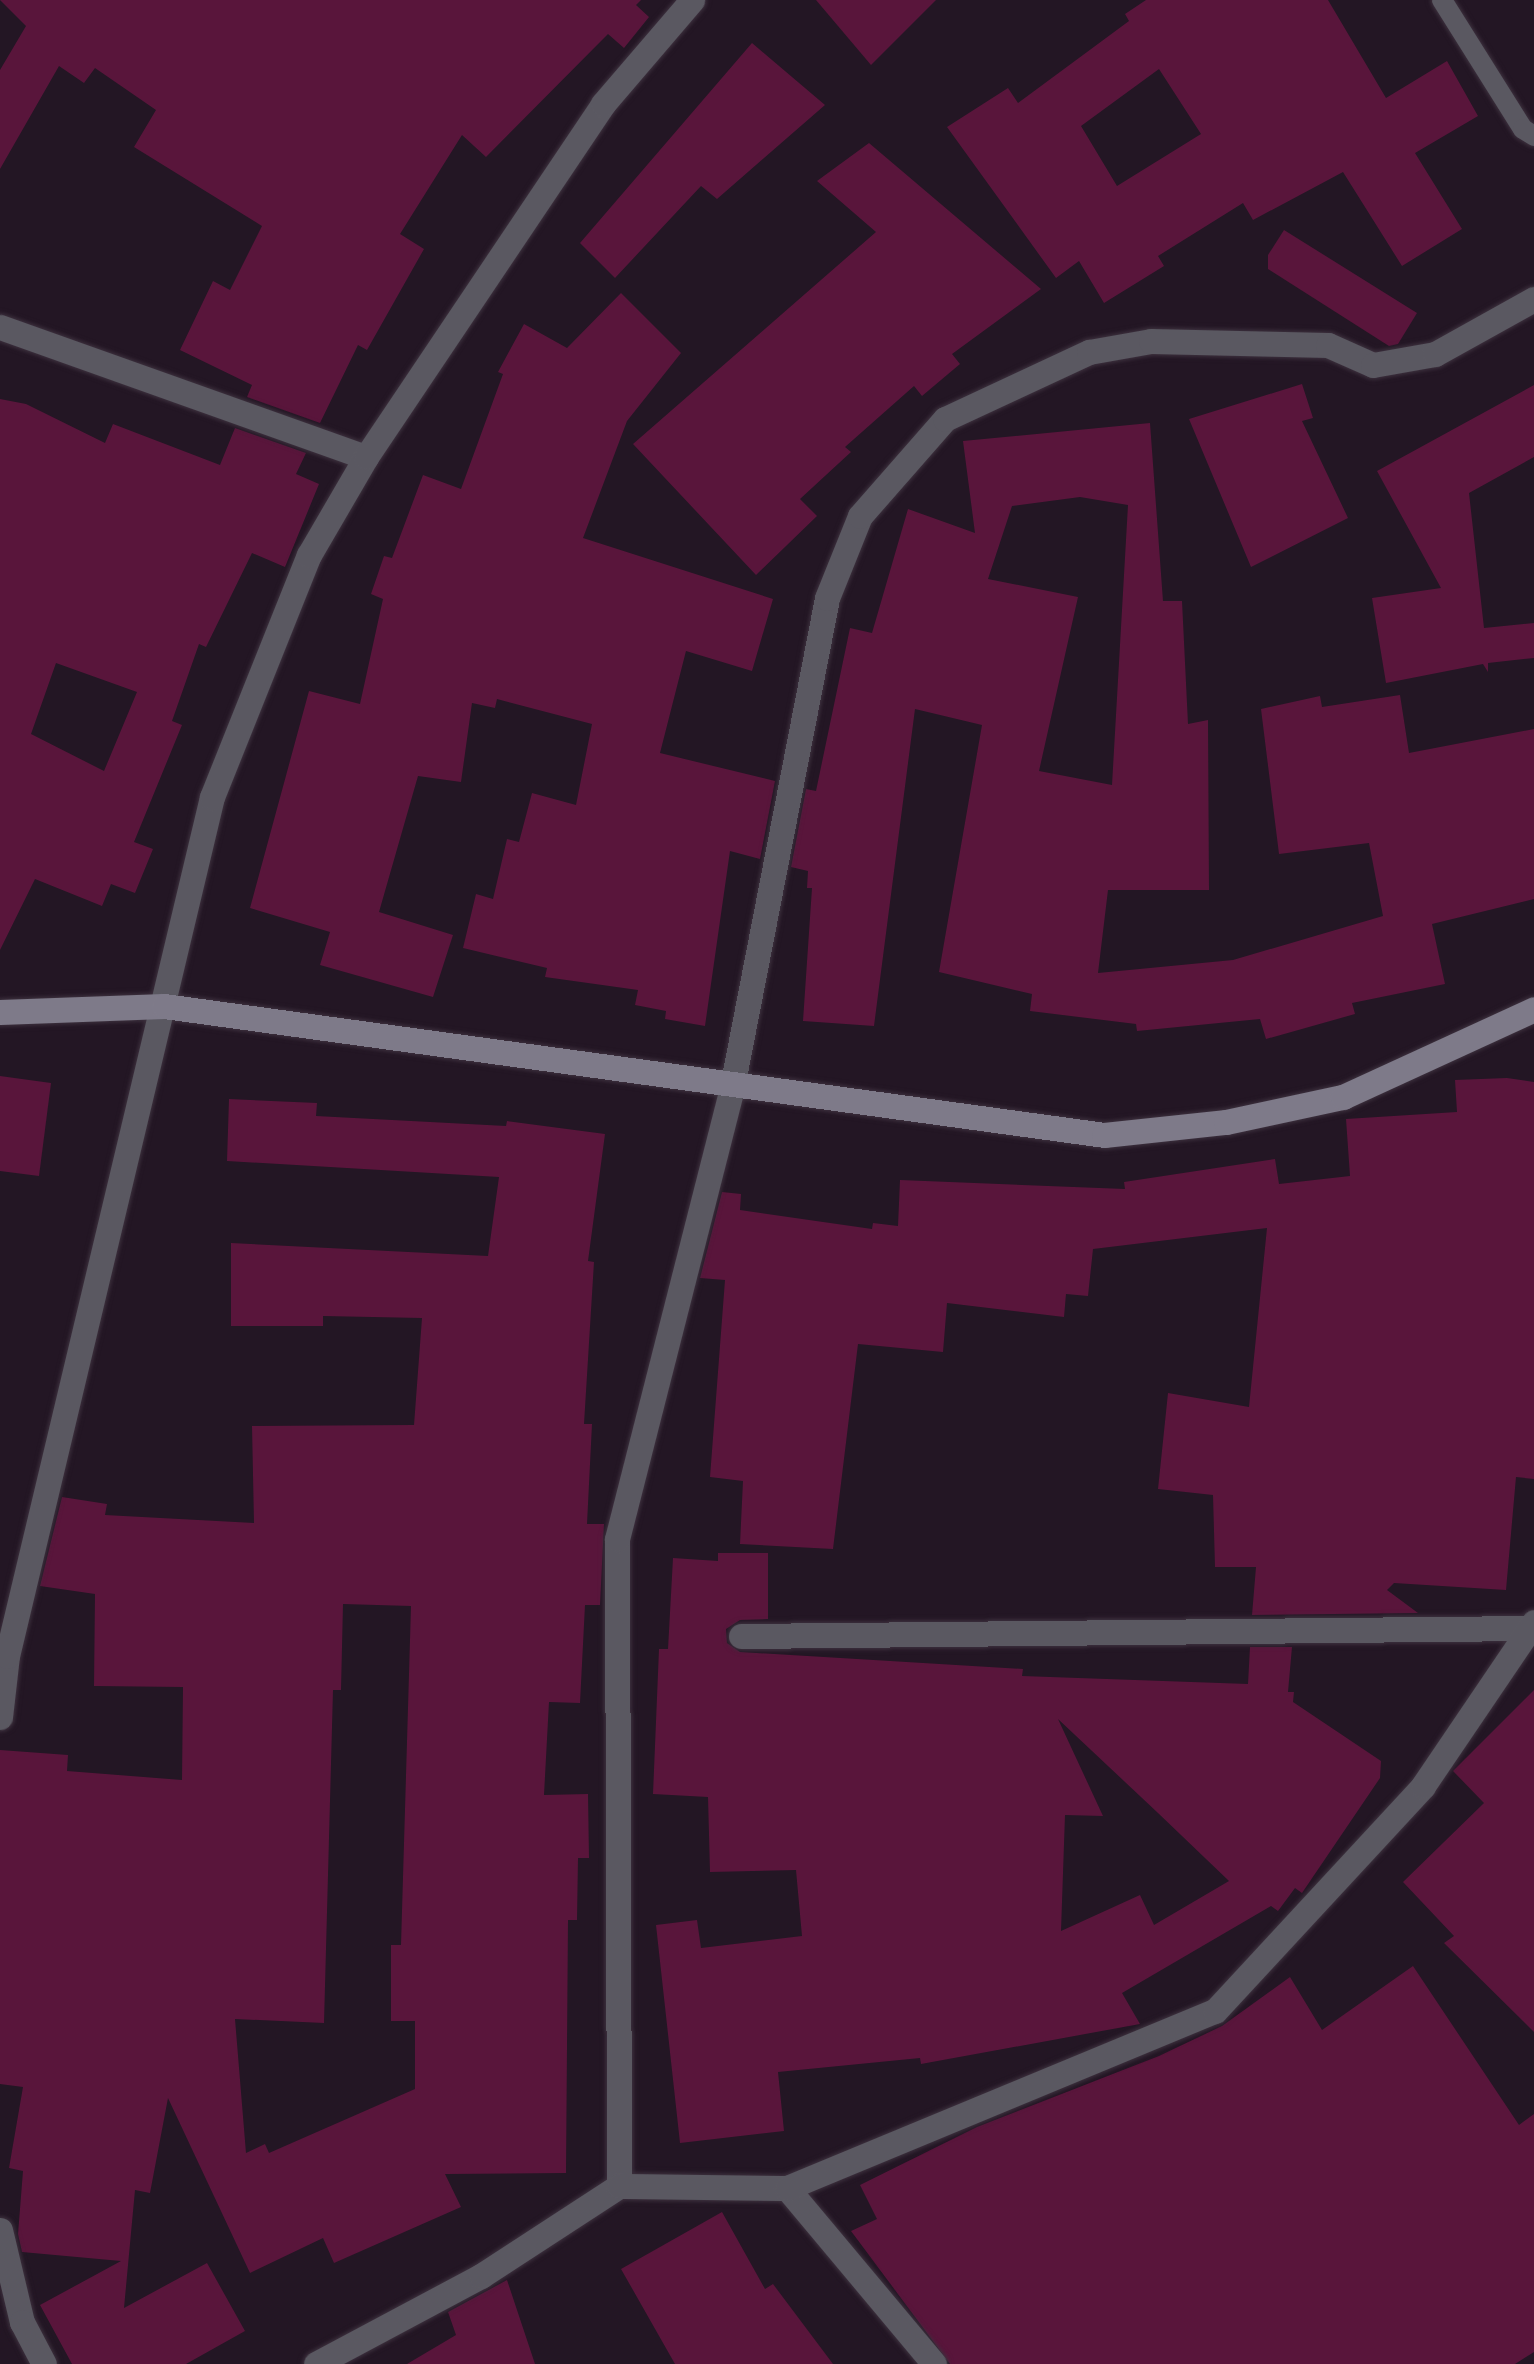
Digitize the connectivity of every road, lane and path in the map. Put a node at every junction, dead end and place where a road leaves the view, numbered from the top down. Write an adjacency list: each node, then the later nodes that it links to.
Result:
1 (692, 0): 6 (street)
2 (1442, 0): 3 (lane)
3 (1534, 136)
4 (1534, 299): 10 (street)
5 (0, 327): 6 (street)
6 (366, 458): 7 (street)
7 (164, 1006): 9 (main road); 10 (main road); 13 (street)
8 (1534, 1009): 10 (main road)
9 (0, 1012)
10 (732, 1087): 14 (street)
11 (1531, 1625): 12 (street); 15 (street)
12 (741, 1636)
13 (0, 1718)
14 (619, 2186): 15 (street); 18 (street)
15 (786, 2188): 19 (street)
16 (0, 2230): 17 (street)
17 (44, 2364)
18 (316, 2364)
19 (934, 2364)

